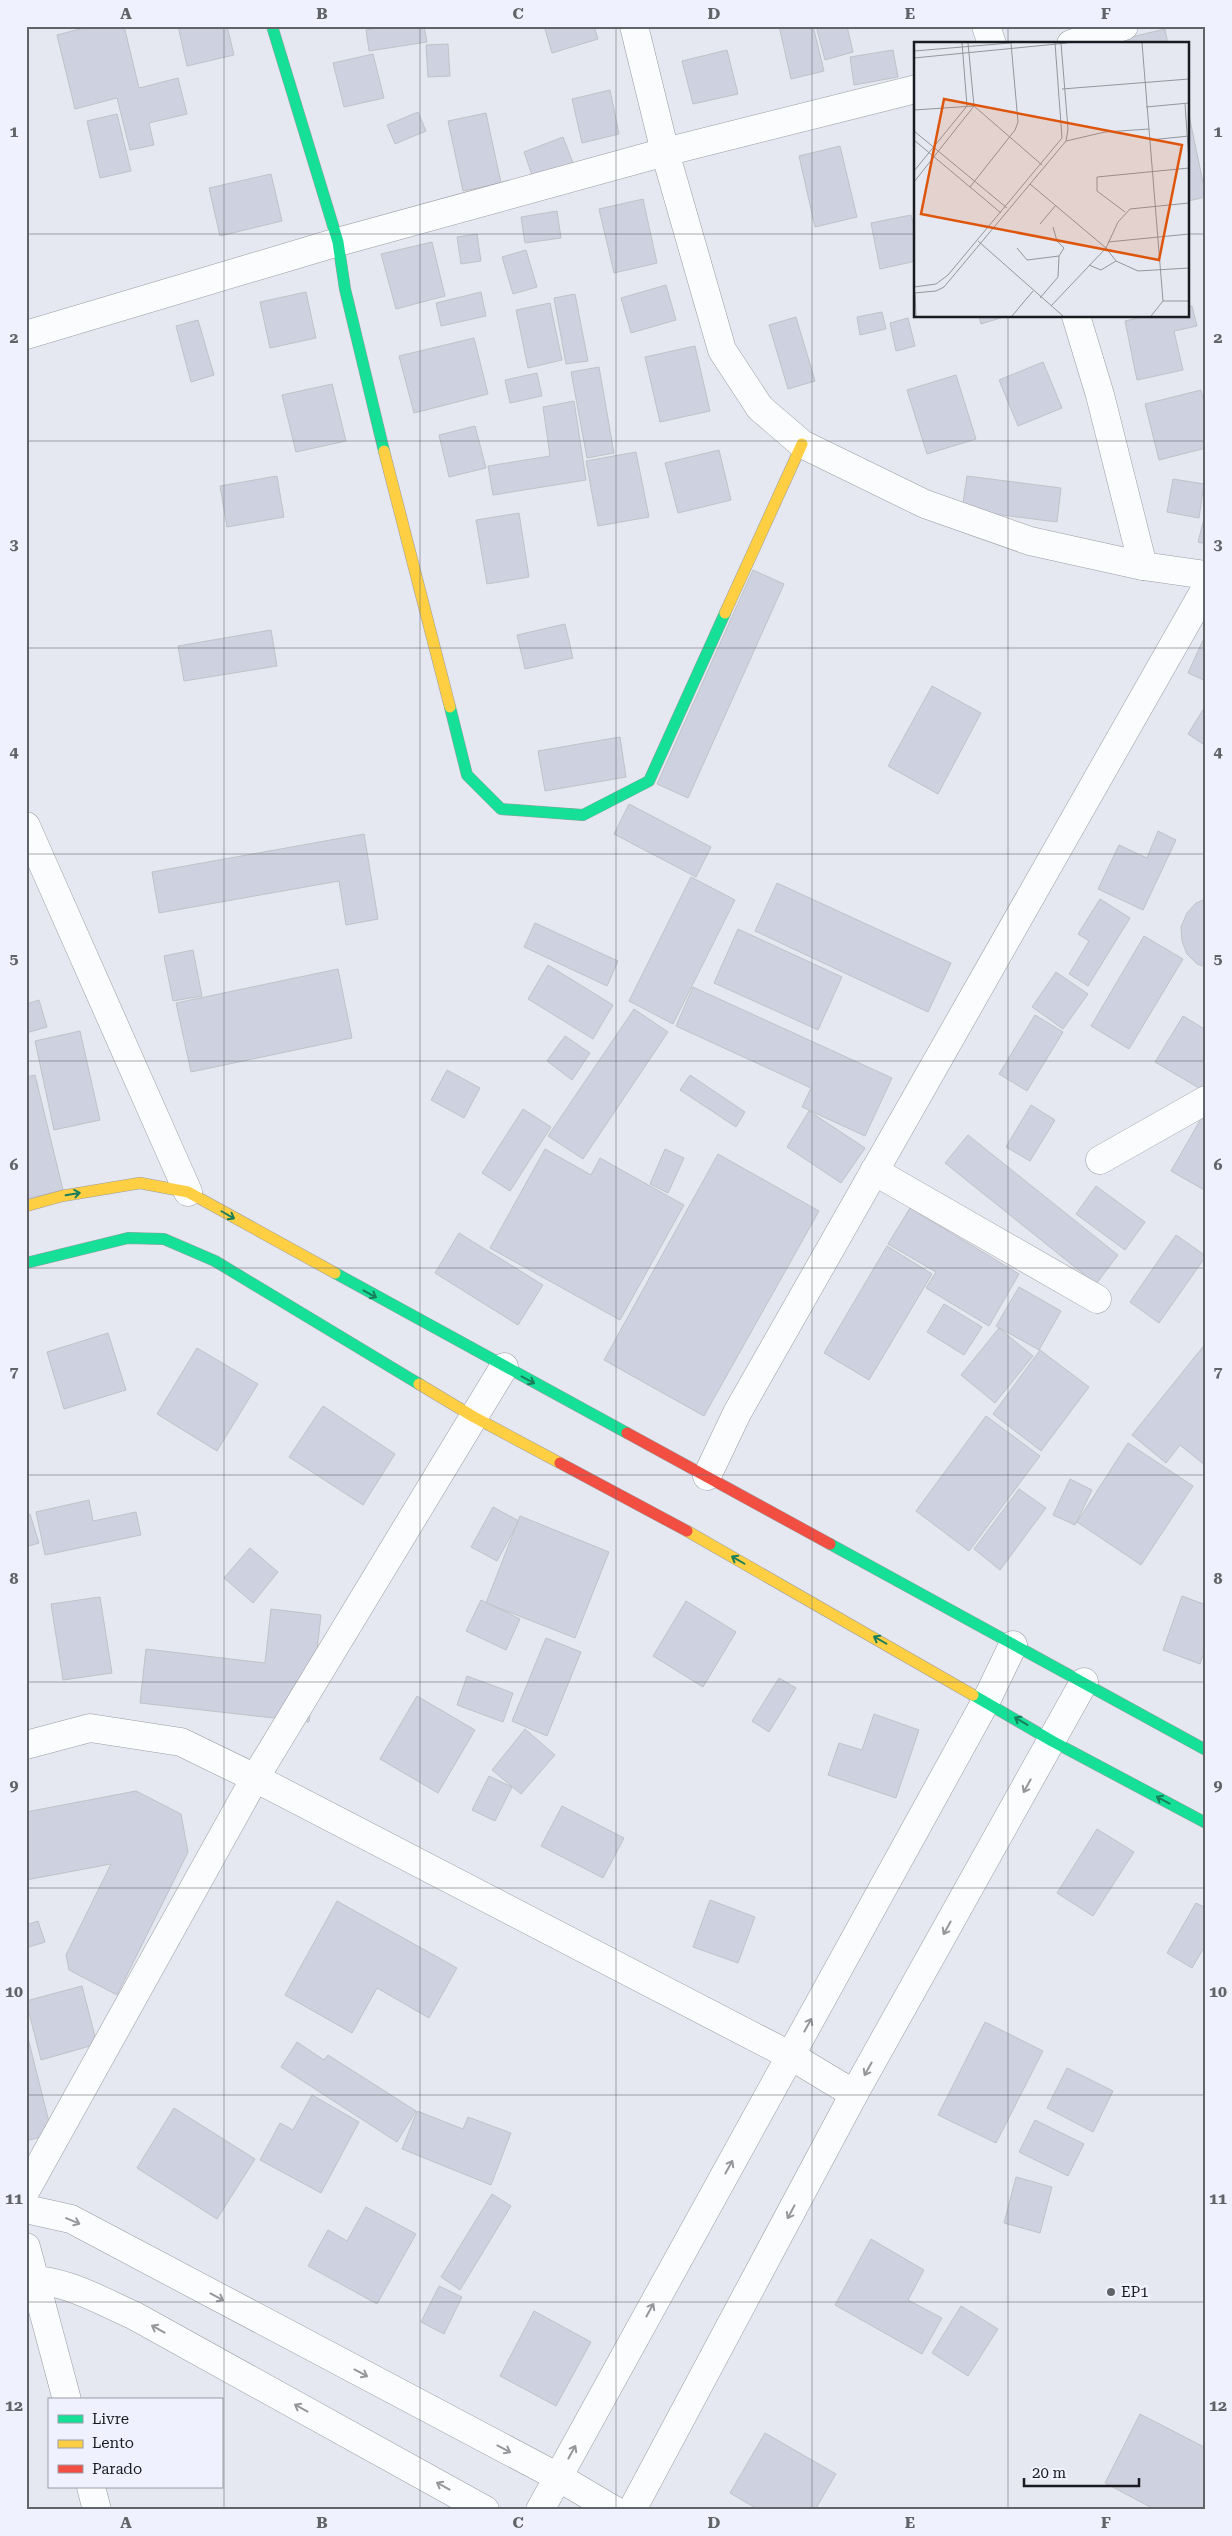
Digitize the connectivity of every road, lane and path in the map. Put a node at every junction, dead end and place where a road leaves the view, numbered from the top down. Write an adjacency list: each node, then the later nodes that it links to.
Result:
1 (272, 26): 9 (street)
2 (634, 26): 8 (street)
3 (986, 26): 5 (street)
4 (1124, 26): 6 (street)
5 (991, 42)
6 (1077, 42)
7 (914, 90): 8 (street)
8 (665, 152): 9 (street); 12 (street)
9 (338, 242): 11 (street); 12 (street)
10 (1077, 318): 13 (street)
11 (26, 335)
12 (802, 444): 13 (street)
13 (1143, 566): 14 (street)
14 (1206, 575)
15 (1206, 588): 19 (street)
16 (26, 826): 20 (street)
17 (1206, 1100): 18 (street)
18 (1100, 1160)
19 (874, 1171): 23 (street); 26 (street)
20 (188, 1192): 21 (street, one-way to 20); 24 (street, one-way to 24)
21 (26, 1206)
22 (26, 1264): 25 (street)
23 (1097, 1299)
24 (504, 1367): 25 (street); 26 (street, one-way to 26)
25 (474, 1417): 29 (street, one-way to 25); 33 (street)
26 (707, 1476): 27 (street)
27 (1013, 1645): 28 (street); 29 (street)
28 (1084, 1682): 30 (street); 32 (street)
29 (986, 1701): 30 (street, one-way to 29); 35 (street, one-way to 29)
30 (1052, 1741): 34 (street, one-way to 30); 36 (street, one-way to 36)
31 (26, 1745): 33 (street)
32 (1206, 1750)
33 (255, 1778): 35 (street); 37 (street)
34 (1206, 1823)
35 (791, 2056): 36 (street); 42 (street, one-way to 35)
36 (854, 2094): 48 (street, one-way to 48)
37 (26, 2190)
38 (26, 2209): 42 (street, one-way to 42)
39 (26, 2247): 40 (street)
40 (30, 2280): 41 (street); 45 (street, one-way to 40)
41 (66, 2398)
42 (558, 2477): 46 (street); 47 (street)
43 (91, 2488): 44 (street)
44 (97, 2510)
45 (486, 2510)
46 (540, 2510)
47 (614, 2510)
48 (632, 2510)

